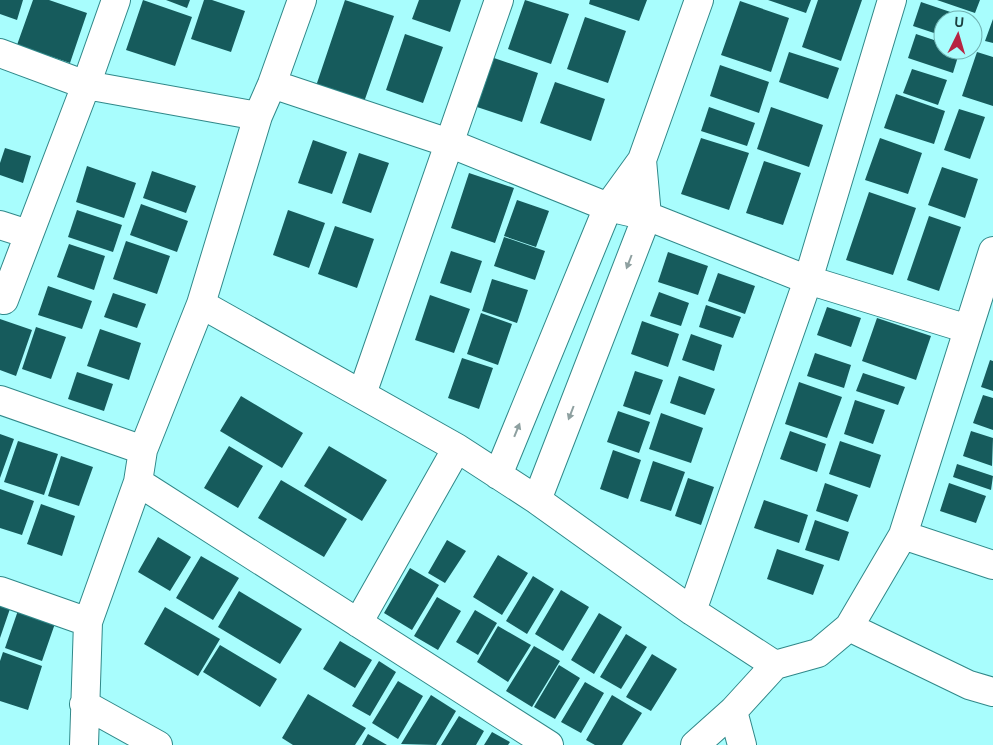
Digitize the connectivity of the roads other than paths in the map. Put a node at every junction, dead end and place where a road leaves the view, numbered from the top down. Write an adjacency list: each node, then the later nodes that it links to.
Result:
1 (116, 0): 8 (street)
2 (302, 0): 7 (street)
3 (499, 0): 10 (street)
4 (699, 0): 11 (street)
5 (892, 0): 17 (street)
6 (0, 53): 8 (street)
7 (272, 84): 9 (street); 10 (street)
8 (86, 85): 9 (street); 15 (street)
9 (258, 116): 19 (street)
10 (449, 142): 12 (street); 21 (street)
11 (642, 160): 12 (street); 13 (street)
12 (608, 207): 13 (street); 25 (street, one-way to 12)
13 (647, 216): 17 (street); 27 (street, one-way to 27)
14 (0, 225): 15 (street)
15 (28, 234): 18 (street)
16 (993, 251): 20 (street)
17 (808, 280): 20 (street); 31 (street)
18 (4, 300)
19 (201, 304): 21 (street); 24 (street)
20 (968, 330): 28 (street)
21 (362, 394): 23 (street)
22 (0, 400): 24 (street)
23 (457, 448): 25 (street); 33 (street)
24 (143, 450): 26 (street)
25 (498, 475): 27 (street)
26 (138, 482): 32 (street); 33 (street)
27 (537, 500): 31 (street)
28 (903, 535): 29 (street); 34 (street)
29 (993, 565)
30 (0, 591): 32 (street)
31 (692, 611): 35 (street)
32 (88, 622): 37 (street)
33 (358, 622): 41 (street)
34 (848, 627): 35 (street); 36 (street)
35 (775, 664): 38 (street)
36 (993, 692)
37 (84, 704): 39 (street); 40 (street)
38 (733, 711): 42 (street); 43 (street)
39 (84, 745)
40 (158, 745)
41 (549, 745)
42 (695, 745)
43 (742, 745)

